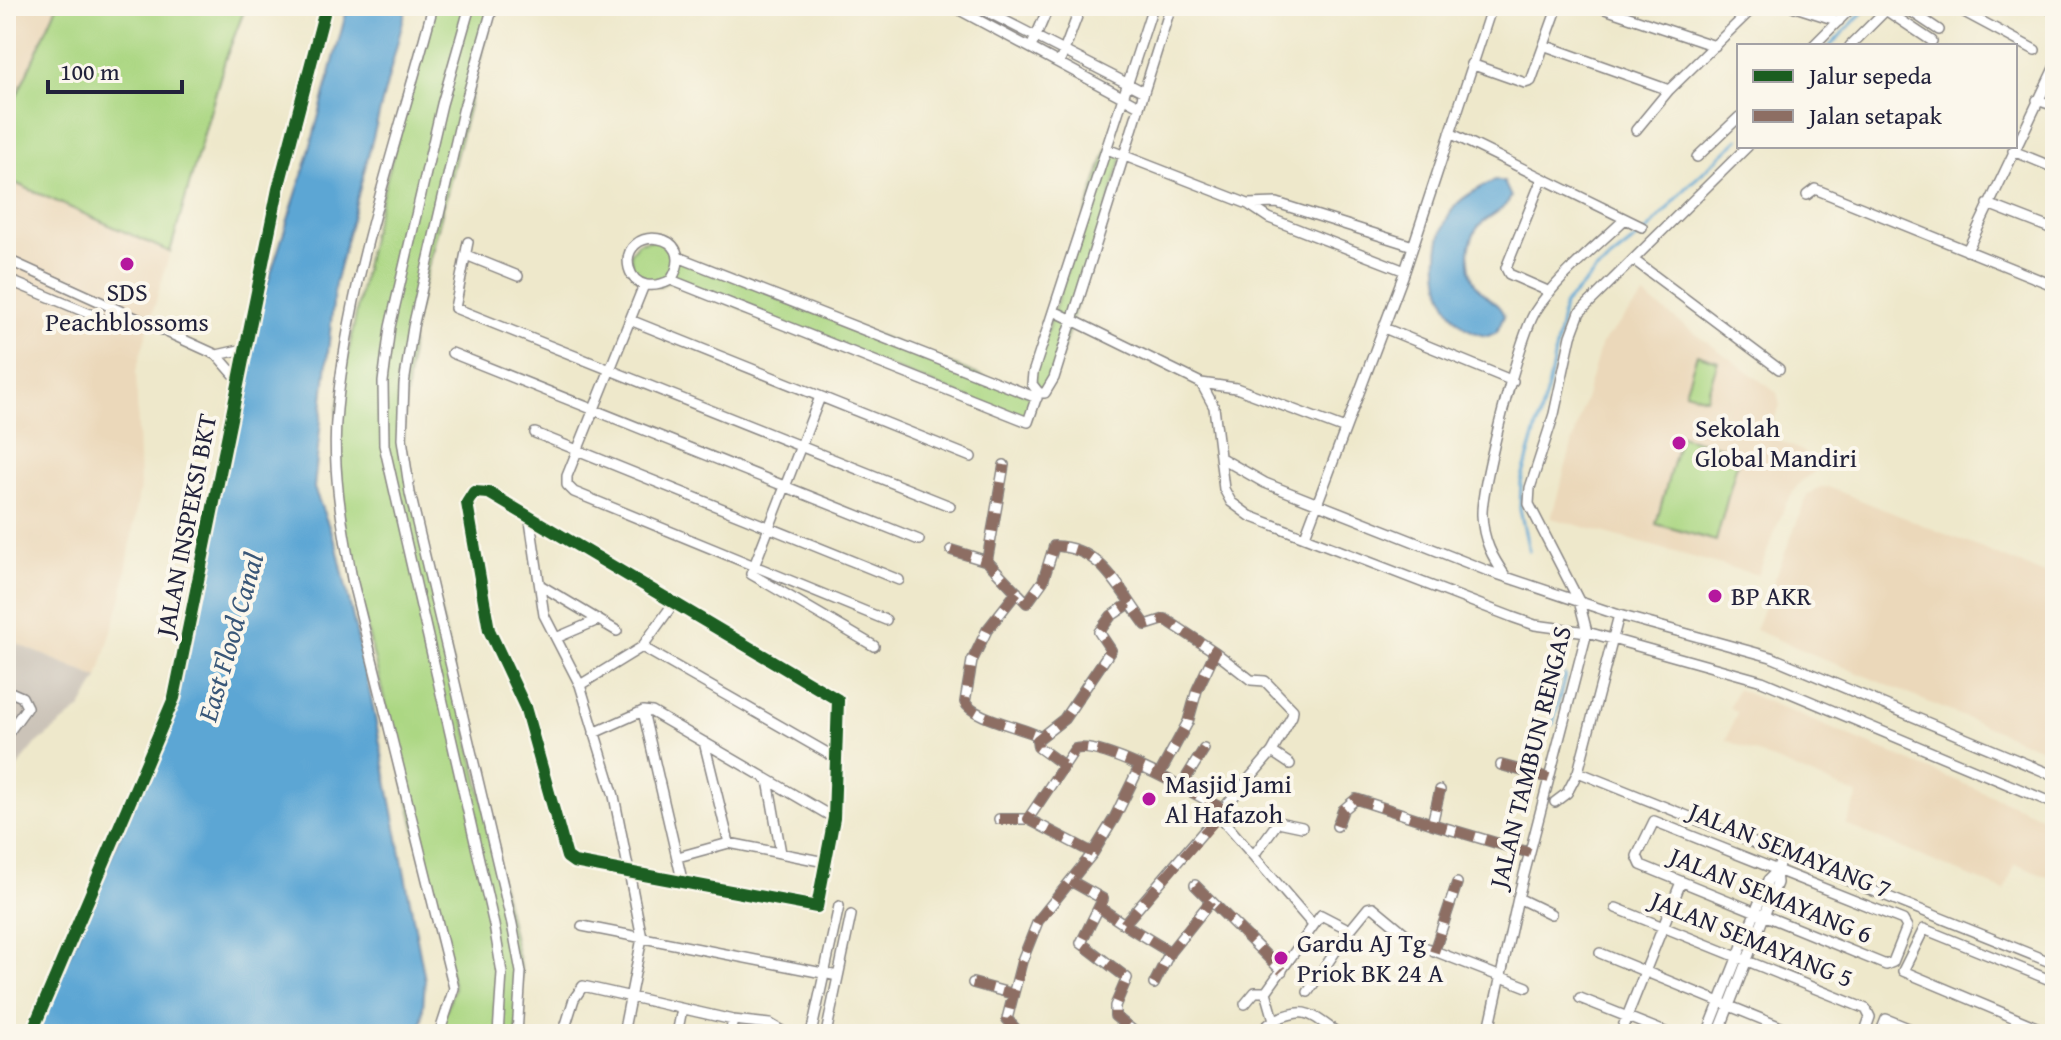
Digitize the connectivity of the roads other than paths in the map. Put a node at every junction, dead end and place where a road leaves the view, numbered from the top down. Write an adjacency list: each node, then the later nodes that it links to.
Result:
1 (326, 6): 81 (street, JALAN INSPEKSI BKT)
2 (433, 6): 215 (street)
3 (470, 6): 216 (street)
4 (493, 6): 217 (street)
5 (952, 6): 25 (street)
6 (976, 6): 25 (street)
7 (1049, 6): 25 (street)
8 (1081, 6): 31 (street)
9 (1153, 6): 34 (street)
10 (1171, 6): 36 (street)
11 (1492, 6): 32 (street)
12 (1558, 6): 28 (street)
13 (1596, 6): 29 (street)
14 (1755, 6): 29 (street)
15 (1792, 6): 22 (street)
16 (1853, 6): 22 (street)
17 (1903, 6): 23 (street)
18 (1953, 6): 30 (street)
19 (2044, 6): 21 (street)
20 (1888, 8): 24 (street); 27 (street)
21 (2055, 12)
22 (1839, 21): 26 (street)
23 (1939, 30)
24 (1932, 41)
25 (1033, 43): 31 (street)
26 (1815, 44)
27 (1852, 44)
28 (1546, 46): 32 (street); 35 (street)
29 (1715, 46): 35 (street)
30 (2035, 50)
31 (1062, 58): 34 (street); 37 (street)
32 (1471, 64): 43 (street)
33 (2055, 66): 38 (street)
34 (1128, 85): 36 (street); 37 (street)
35 (1669, 90): 42 (street)
36 (1144, 92): 39 (street)
37 (1124, 98): 39 (street); 48 (street)
38 (2037, 100): 40 (street); 44 (street)
39 (1139, 106): 49 (street)
40 (2055, 106)
41 (1737, 119): 50 (street)
42 (1636, 130)
43 (1450, 133): 52 (street); 60 (street)
44 (2017, 139)
45 (2017, 144): 51 (street)
46 (1746, 148): 65 (street, JALAN TAMBUN RENGAS)
47 (2013, 148): 55 (street)
48 (1107, 149): 49 (street); 74 (street)
49 (1123, 155): 54 (street); 75 (street)
50 (1697, 157)
51 (2055, 168)
52 (1542, 179): 56 (street); 72 (street)
53 (1807, 195): 61 (street)
54 (1248, 204): 60 (street); 66 (street)
55 (1988, 204): 58 (street); 61 (street)
56 (1625, 219): 57 (street); 72 (street)
57 (1642, 227)
58 (2055, 230)
59 (468, 242): 62 (street)
60 (1413, 246): 66 (street)
61 (1967, 251): 71 (street)
62 (466, 255): 67 (street); 85 (street)
63 (678, 257): 69 (street); 70 (street); 89 (street)
64 (6, 259): 73 (street)
65 (1635, 261): 84 (street); 113 (street, JALAN TAMBUN RENGAS)
66 (1405, 271): 80 (street)
67 (518, 276)
68 (6, 279): 77 (street)
69 (671, 280): 70 (street); 89 (street)
70 (644, 285): 76 (street)
71 (2055, 285)
72 (1550, 292): 87 (street)
73 (117, 308): 77 (street); 78 (street); 79 (street)
74 (1054, 311): 75 (street); 89 (street)
75 (1072, 318): 88 (street); 89 (street)
76 (630, 320): 85 (street); 90 (street)
77 (108, 322): 79 (street)
78 (147, 323): 79 (street); 83 (street)
79 (123, 326)
80 (1384, 328): 87 (street); 92 (street)
81 (244, 349): 83 (street); 86 (street, JALAN INSPEKSI BKT)
82 (452, 353): 91 (street)
83 (217, 355): 86 (street)
84 (1779, 369)
85 (609, 371): 91 (street); 94 (street)
86 (238, 379): 214 (street, JALAN INSPEKSI BKT)
87 (1513, 381): 109 (street)
88 (1201, 383): 92 (street); 97 (street)
89 (1037, 395)
90 (820, 397): 94 (street); 96 (street)
91 (594, 410): 95 (street); 99 (street)
92 (1345, 429): 100 (street)
93 (535, 433): 95 (street)
94 (801, 447): 99 (street); 101 (street)
95 (578, 450): 103 (street); 108 (street)
96 (971, 457)
97 (1221, 458): 100 (street); 104 (street)
98 (1004, 465): 107 (street)
99 (785, 486): 103 (street); 105 (street)
100 (1317, 502): 104 (street); 109 (street)
101 (950, 506)
102 (530, 521): 111 (street); 114 (street); 166 (street)
103 (770, 527): 108 (street); 110 (street)
104 (1305, 536): 120 (street)
105 (919, 540)
106 (951, 550): 107 (street)
107 (987, 561): 112 (street)
108 (754, 566): 118 (street); 123 (street)
109 (1506, 577): 113 (street)
110 (899, 580)
111 (540, 585): 117 (street); 121 (street)
112 (1017, 592): 115 (street); 131 (street)
113 (1579, 601): 116 (street); 120 (street, JALAN TAMBUN RENGAS)
114 (673, 604): 124 (street); 135 (street)
115 (1129, 604): 125 (street); 131 (street)
116 (1619, 615): 122 (street, JALAN TAMBUN RENGAS); 142 (street)
117 (598, 620): 119 (street); 121 (street)
118 (886, 620)
119 (617, 631)
120 (1587, 632): 122 (street); 143 (street, JALAN TAMBUN RENGAS)
121 (556, 638): 126 (street)
122 (1612, 639): 140 (street, JALAN TAMBUN RENGAS); 148 (street)
123 (874, 646)
124 (642, 647): 126 (street); 135 (street)
125 (1215, 652): 134 (street); 141 (street)
126 (580, 685): 129 (street)
127 (6, 690): 130 (street)
128 (643, 711): 129 (street); 132 (street); 162 (street)
129 (594, 733): 166 (street)
130 (6, 736)
131 (1041, 737): 137 (street)
132 (704, 742): 144 (street); 156 (street)
133 (1204, 749): 145 (street)
134 (1272, 752): 136 (street); 149 (street)
135 (836, 758): 150 (street)
136 (1290, 764)
137 (1063, 765): 139 (street); 152 (street)
138 (1501, 765): 143 (street)
139 (1139, 768): 141 (street); 159 (street)
140 (1578, 772): 147 (street, JALAN TAMBUN RENGAS); 160 (street)
141 (1159, 775): 145 (street)
142 (2055, 776)
143 (1549, 778): 157 (street, JALAN TAMBUN RENGAS)
144 (768, 780): 150 (street); 158 (street)
145 (1181, 786): 149 (street)
146 (1440, 790): 153 (street)
147 (1555, 802)
148 (2055, 804)
149 (1221, 812): 161 (street); 180 (street)
150 (834, 818): 163 (street)
151 (999, 819): 152 (street)
152 (1028, 819): 159 (street)
153 (1430, 823): 154 (street); 157 (street)
154 (1337, 826)
155 (1302, 827): 161 (street)
156 (729, 843): 158 (street); 162 (street)
157 (1526, 852): 172 (street, JALAN TAMBUN RENGAS)
158 (781, 853): 163 (street)
159 (1093, 853): 167 (street)
160 (1783, 854): 165 (street); 191 (street)
161 (1254, 855): 181 (street)
162 (678, 857): 170 (street)
163 (825, 862): 170 (street)
164 (1637, 862): 165 (street, JALAN SEMAYANG 7); 168 (street, JALAN SEMAYANG 6)
165 (1777, 870): 177 (street); 192 (street, JALAN SEMAYANG 7)
166 (629, 873): 170 (street); 185 (street)
167 (1071, 881): 175 (street); 204 (street)
168 (1681, 882): 177 (street, JALAN SEMAYANG 6); 183 (street)
169 (1457, 883): 187 (street)
170 (683, 884)
171 (1195, 885): 173 (street)
172 (1518, 898): 178 (street); 196 (street, JALAN TAMBUN RENGAS)
173 (1211, 901): 186 (street); 193 (street)
174 (839, 906): 195 (street)
175 (1099, 907): 180 (street); 226 (street)
176 (1616, 908): 183 (street, JALAN SEMAYANG 5)
177 (1759, 913): 189 (street); 190 (street); 192 (street, JALAN SEMAYANG 6)
178 (1551, 914)
179 (851, 915): 197 (street)
180 (1124, 924): 186 (street)
181 (1313, 925): 184 (street); 193 (street)
182 (582, 926): 185 (street)
183 (1663, 927): 189 (street, JALAN SEMAYANG 5); 194 (street)
184 (1350, 930): 187 (street); 203 (street)
185 (642, 938): 195 (street); 205 (street)
186 (1170, 952): 200 (street)
187 (1434, 952): 196 (street)
188 (1600, 953): 194 (street)
189 (1736, 956): 190 (street, JALAN SEMAYANG 5); 207 (street)
190 (1747, 960): 207 (street); 234 (street, JALAN SEMAYANG 5)
191 (2055, 964)
192 (1890, 965)
193 (1282, 971): 202 (street)
194 (1645, 971): 207 (street); 210 (street)
195 (824, 973): 197 (street); 223 (street)
196 (1497, 975): 201 (street); 228 (street, JALAN TAMBUN RENGAS)
197 (838, 976): 224 (street)
198 (2055, 982): 237 (street)
199 (973, 983): 204 (street)
200 (1154, 984)
201 (1527, 987)
202 (1266, 992): 208 (street); 212 (street)
203 (1308, 992)
204 (1013, 994): 225 (street)
205 (630, 998): 209 (street); 218 (street); 219 (street)
206 (1580, 998): 210 (street)
207 (1725, 1003): 231 (street); 232 (street); 233 (street)
208 (1245, 1004)
209 (682, 1009): 211 (street); 220 (street)
210 (1627, 1017): 229 (street); 230 (street)
211 (733, 1020): 221 (street); 222 (street)
212 (1274, 1020): 213 (street); 227 (street)
213 (1335, 1031)
214 (31, 1034)
215 (439, 1034)
216 (498, 1034)
217 (517, 1034)
218 (563, 1034)
219 (623, 1034)
220 (677, 1034)
221 (730, 1034)
222 (787, 1034)
223 (811, 1034)
224 (826, 1034)
225 (1020, 1034)
226 (1137, 1034)
227 (1257, 1034)
228 (1488, 1034)
229 (1620, 1034)
230 (1670, 1034)
231 (1707, 1034)
232 (1718, 1034)
233 (1798, 1034)
234 (1864, 1034)
235 (1880, 1034): 236 (street)
236 (1923, 1034)
237 (2053, 1034)

